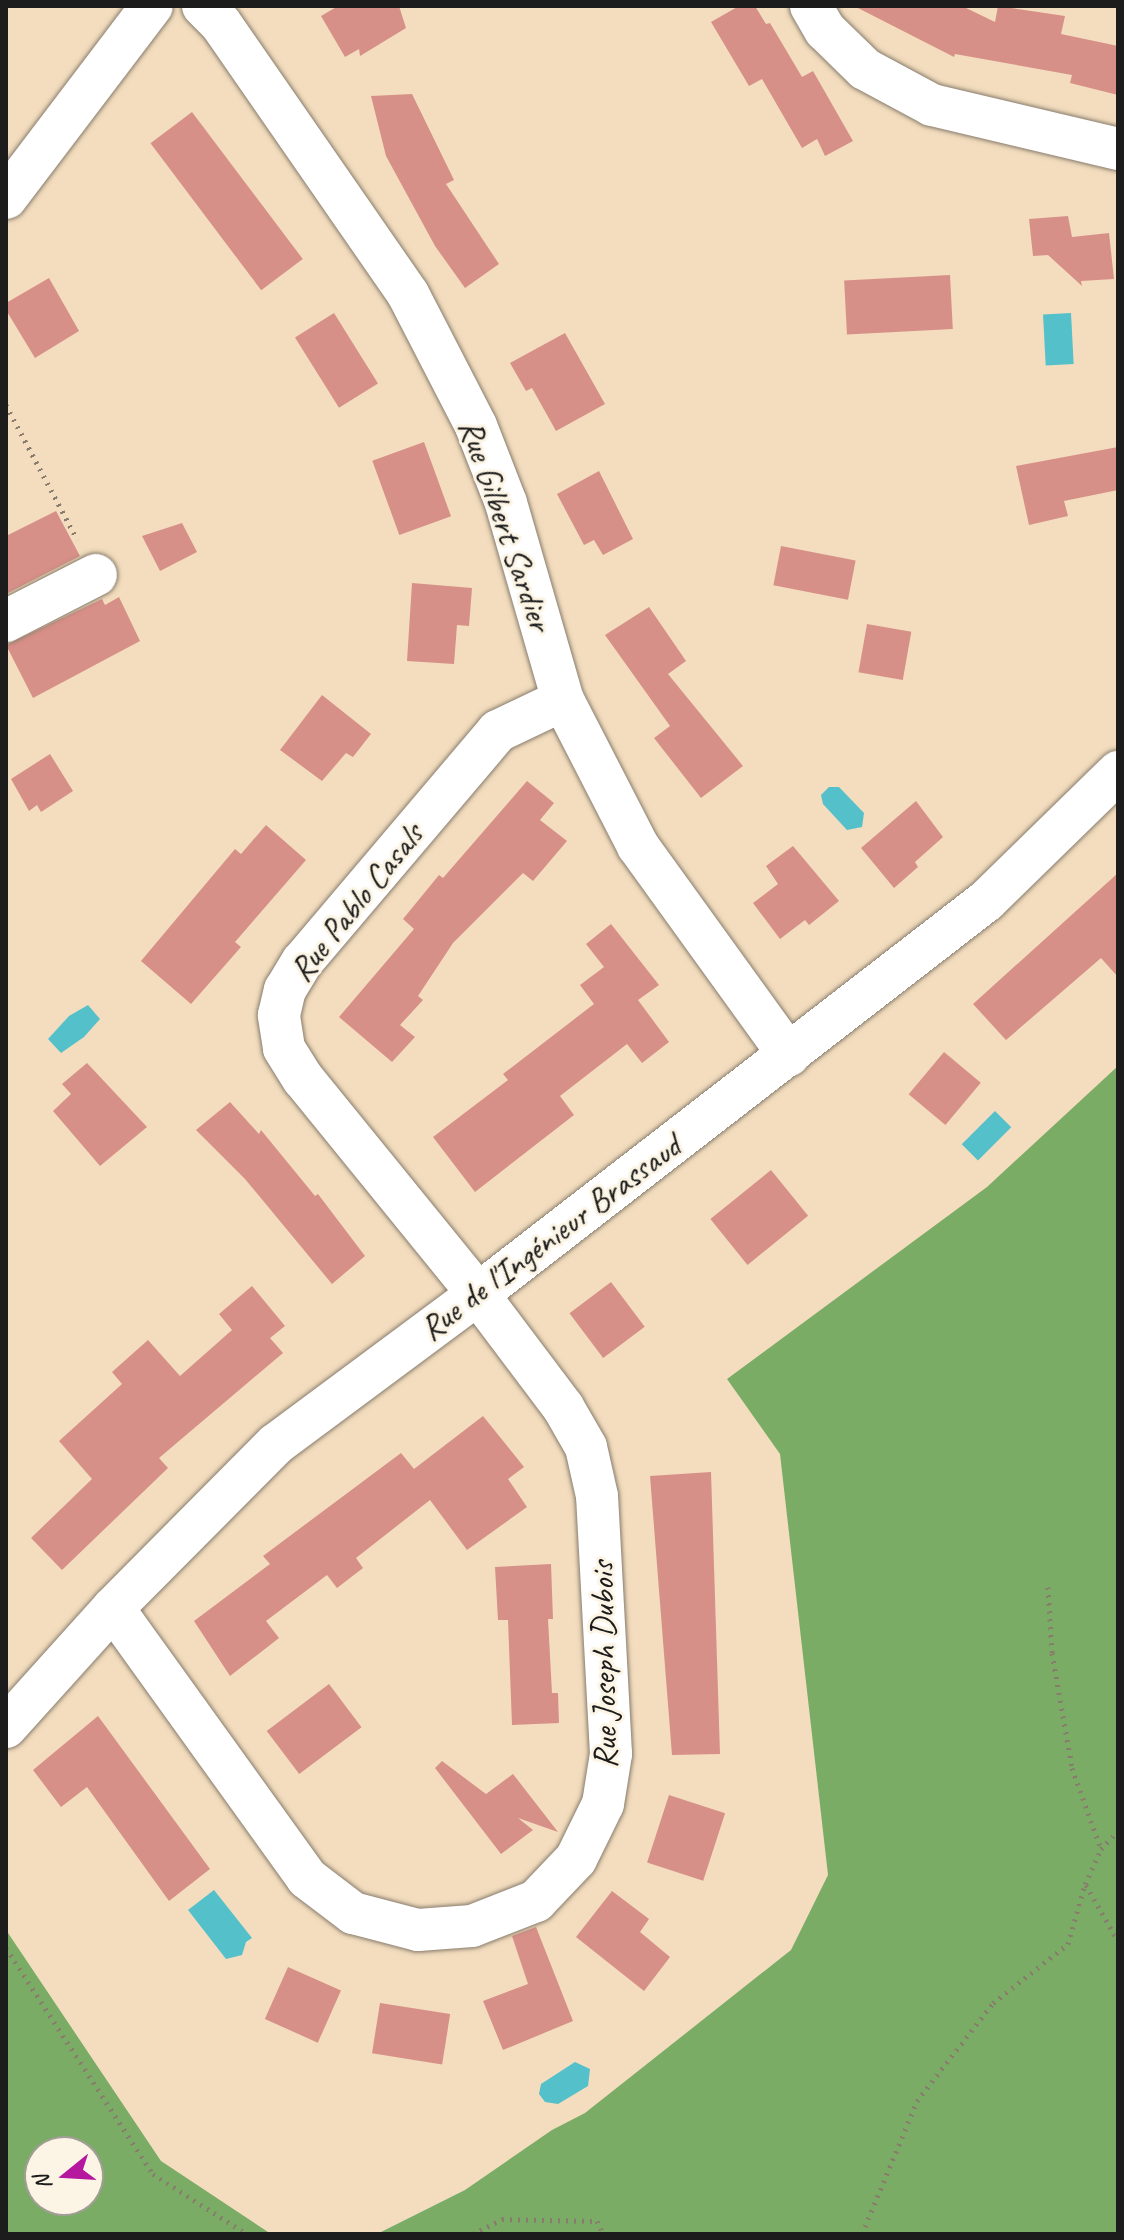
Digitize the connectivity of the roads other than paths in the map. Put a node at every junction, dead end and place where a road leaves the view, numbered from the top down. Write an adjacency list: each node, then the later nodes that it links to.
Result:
1 (152, 6): 5 (street)
2 (203, 6): 8 (street, Rue Gilbert Sardier)
3 (811, 6): 4 (street)
4 (1118, 149)
5 (6, 198)
6 (96, 575): 7 (street)
7 (6, 621)
8 (563, 700): 10 (street, Rue Gilbert Sardier); 11 (street, Rue Pablo Casals)
9 (1118, 772): 10 (street, Rue de l'Ingénieur Brassaud)
10 (789, 1055): 11 (street, Rue de l'Ingénieur Brassaud)
11 (478, 1294): 12 (street, Rue de l'Ingénieur Brassaud); 12 (street, Rue Joseph Dubois)
12 (113, 1608): 13 (street, Rue de l'Ingénieur Brassaud)
13 (6, 1727)

